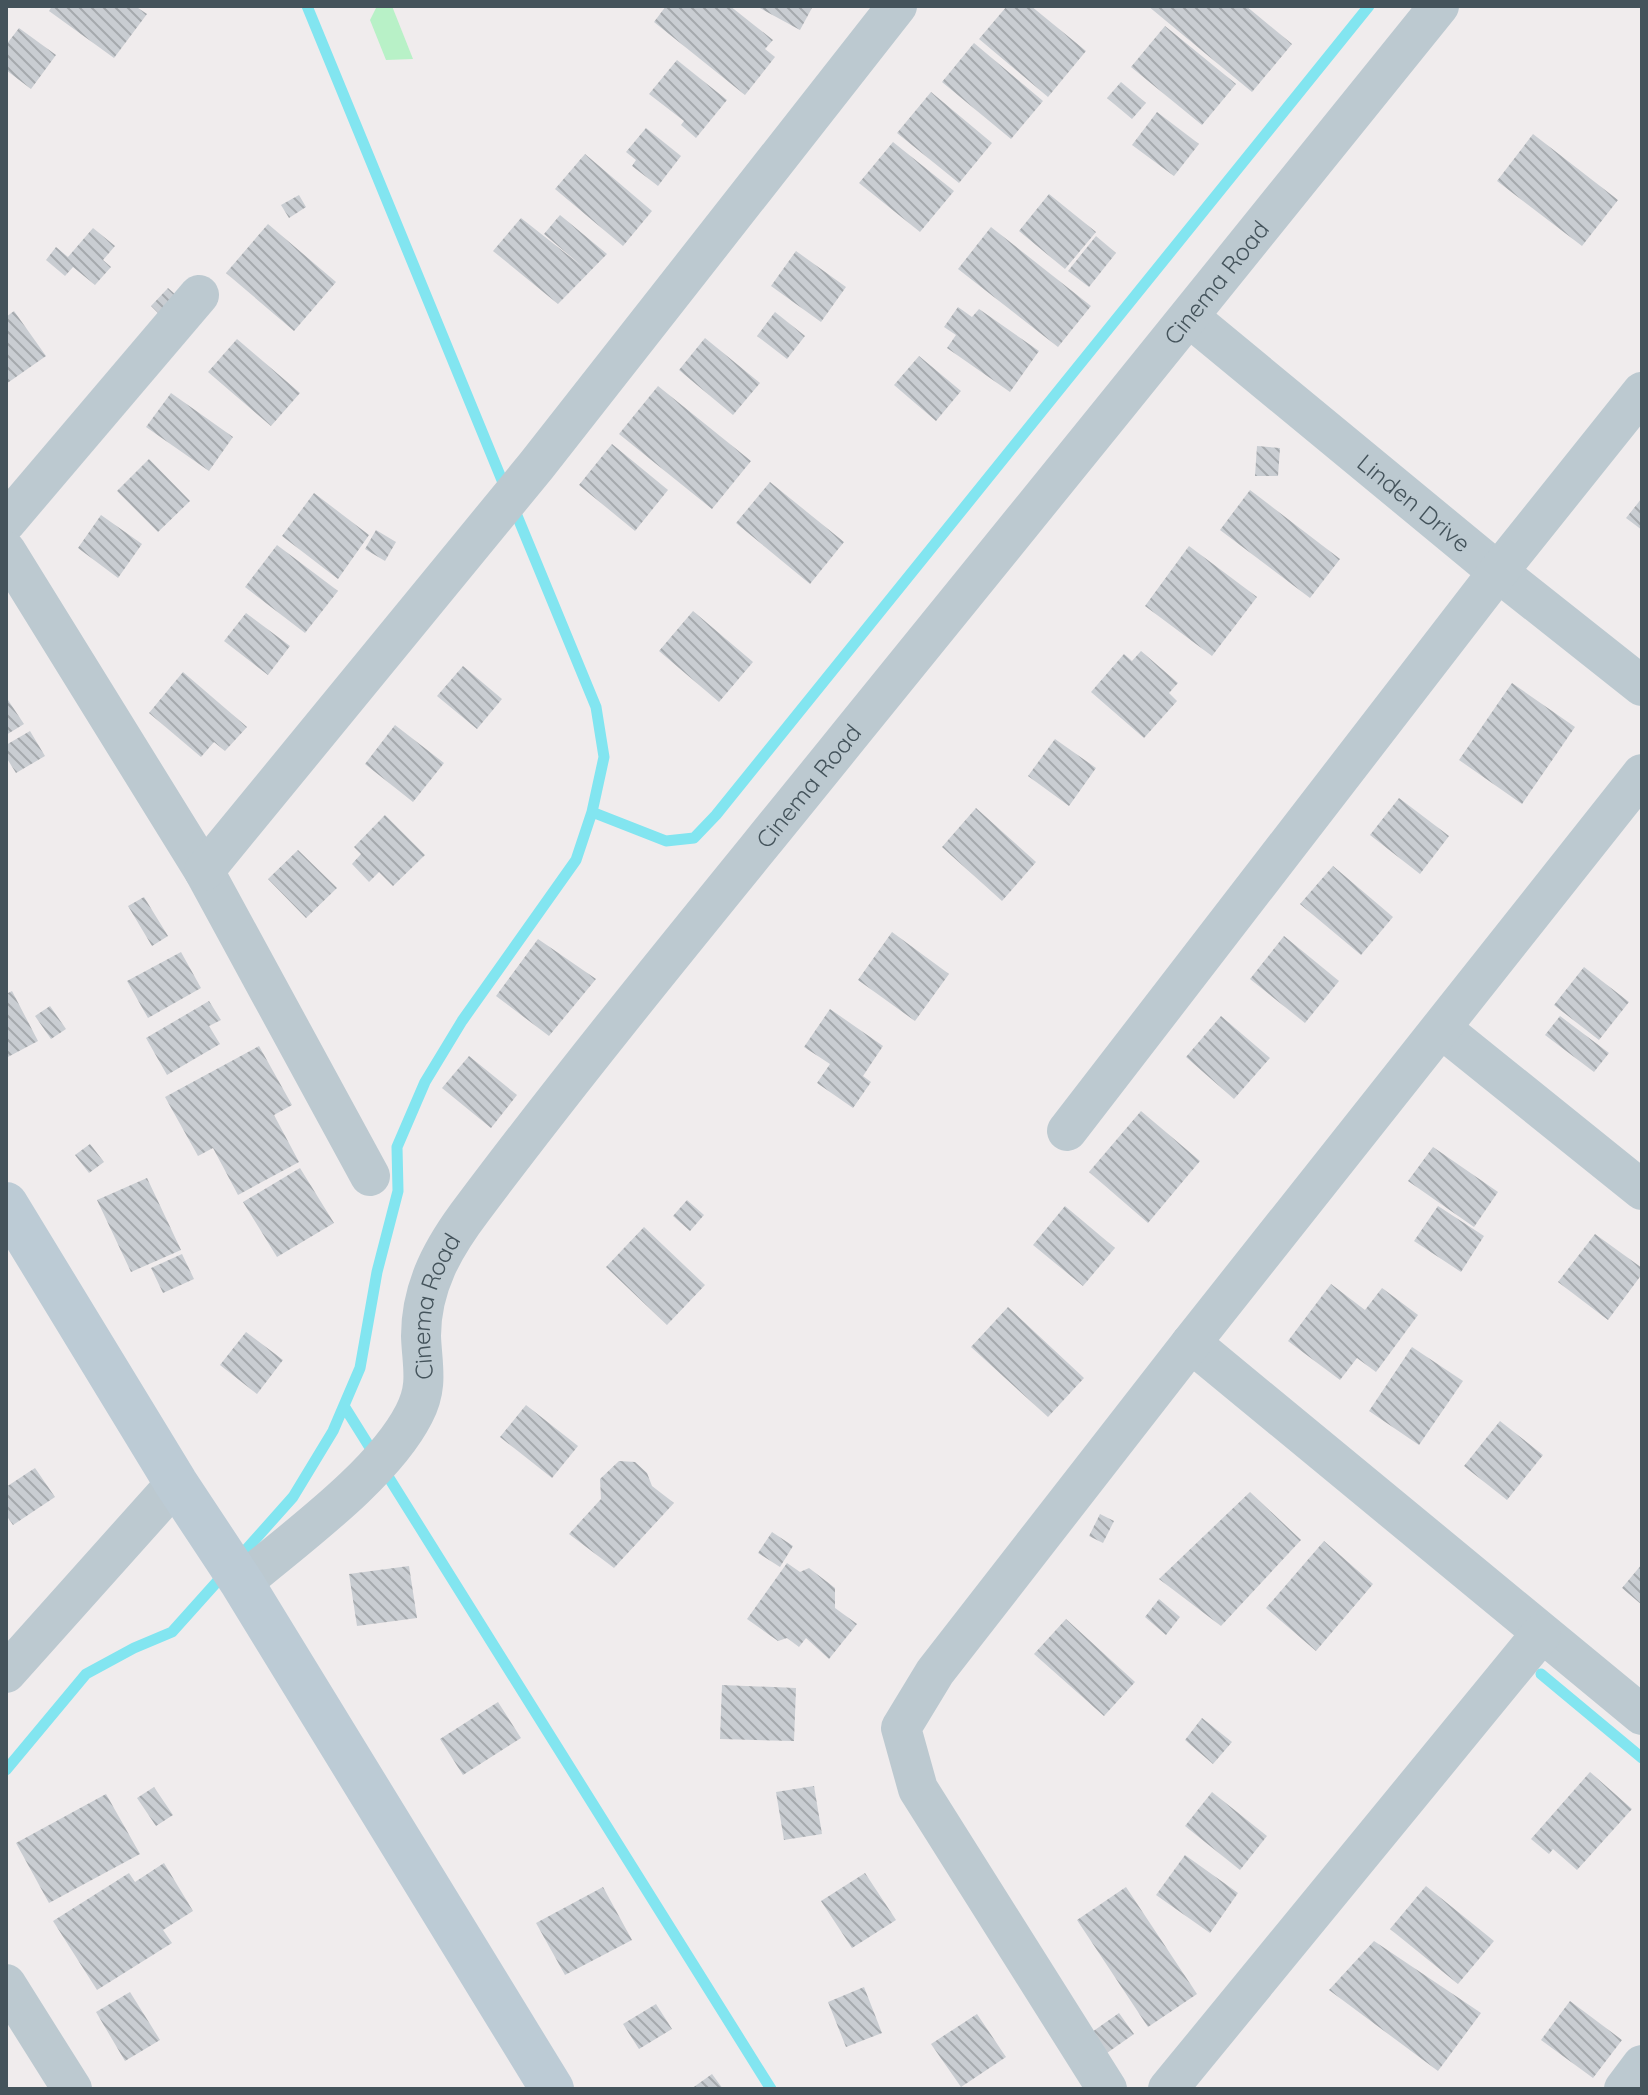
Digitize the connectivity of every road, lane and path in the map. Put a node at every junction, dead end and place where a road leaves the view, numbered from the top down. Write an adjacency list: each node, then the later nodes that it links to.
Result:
1 (897, 6): 11 (street)
2 (1439, 6): 4 (street, Cinema Road)
3 (199, 295): 6 (street)
4 (1189, 317): 8 (street, Linden Drive); 19 (street, Cinema Road)
5 (1642, 392): 8 (street)
6 (6, 522)
7 (6, 551): 11 (street)
8 (1498, 572): 9 (street, Linden Drive); 13 (street)
9 (1642, 686)
10 (1642, 774): 12 (street)
11 (204, 871): 14 (street)
12 (1442, 1029): 15 (street); 17 (street)
13 (1067, 1131)
14 (370, 1176)
15 (1642, 1190)
16 (6, 1204): 18 (main road)
17 (1191, 1343): 20 (street); 27 (street)
18 (176, 1483): 19 (main road); 21 (street)
19 (242, 1583): 26 (main road)
20 (1541, 1634): 22 (street); 28 (street)
21 (6, 1673)
22 (1642, 1715)
23 (6, 1984): 25 (street)
24 (1642, 2065): 29 (street)
25 (72, 2089)
26 (552, 2089)
27 (1107, 2089)
28 (1168, 2089)
29 (1624, 2089)

